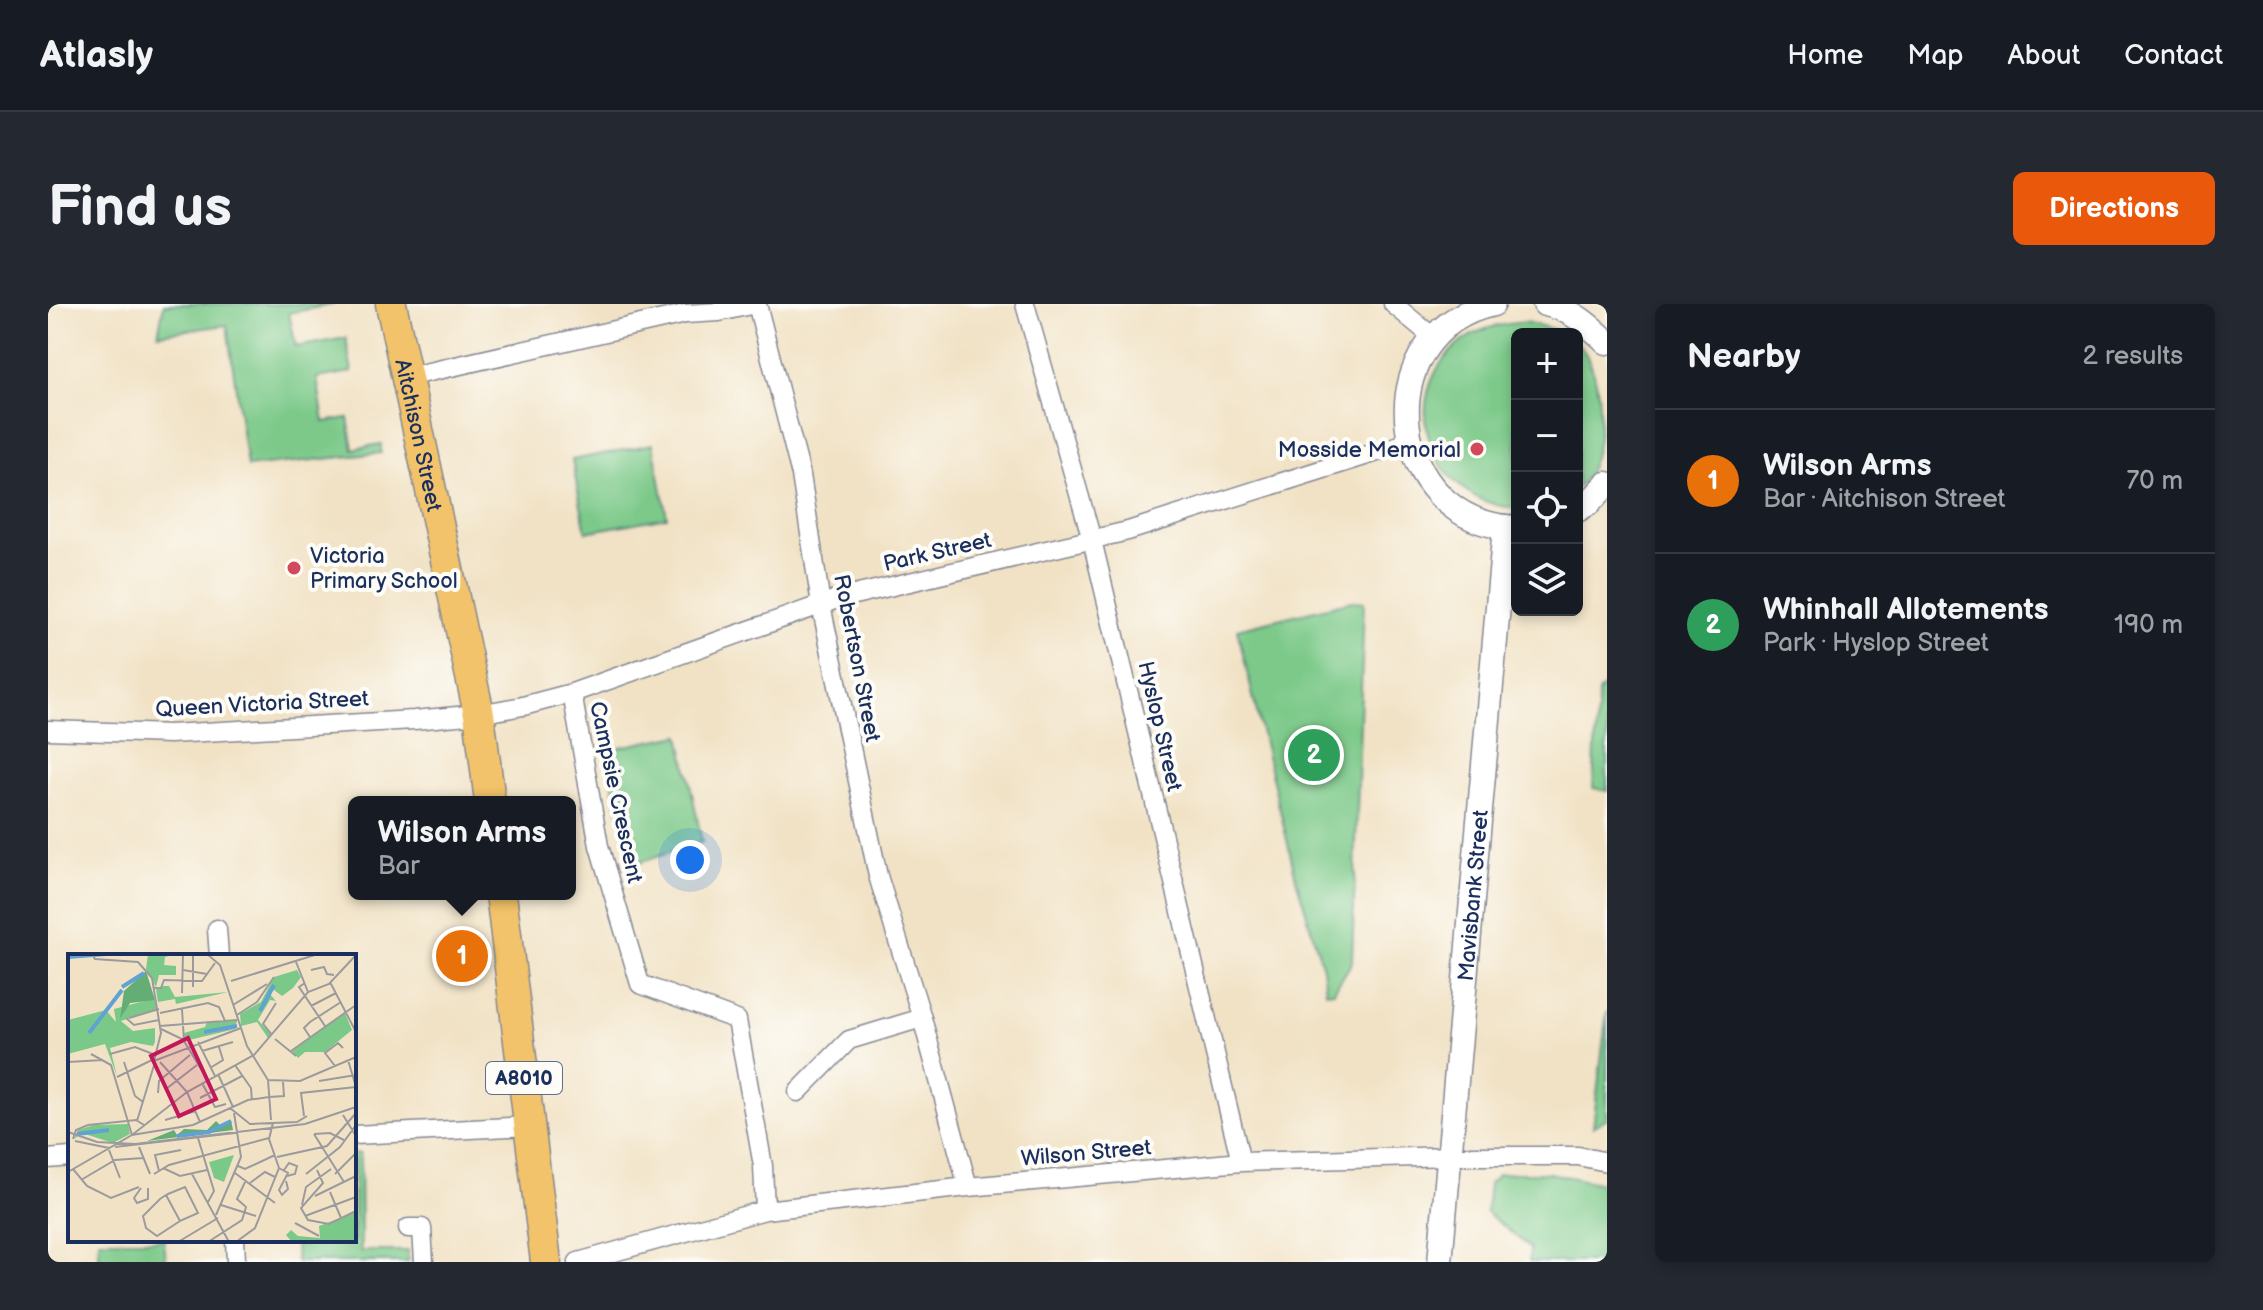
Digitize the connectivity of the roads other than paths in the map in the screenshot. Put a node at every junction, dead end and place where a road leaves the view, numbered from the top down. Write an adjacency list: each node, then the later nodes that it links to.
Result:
1 (391, 304): 10 (main road, Aitchison Street)
2 (756, 304): 7 (street, Robertson Street); 16 (street, Robertson Street)
3 (1025, 304): 15 (street, Hyslop Street)
4 (1393, 304): 8 (street)
5 (1493, 304): 8 (street)
6 (1545, 304): 9 (street)
7 (717, 308): 10 (street, Robertson Street)
8 (1434, 338): 11 (street)
9 (1607, 342)
10 (407, 377): 18 (main road, Aitchison Street)
11 (1409, 442): 14 (street); 15 (street, Park Street)
12 (1607, 484): 13 (street)
13 (1583, 506)
14 (1511, 527): 28 (street, Mavisbank Street)
15 (1092, 540): 16 (street, Park Street); 31 (street, Hyslop Street)
16 (821, 605): 17 (street, Park Street); 24 (street, Robertson Street)
17 (572, 693): 18 (street, Park Street); 34 (street, Campsie Crescent)
18 (479, 714): 19 (street, Queen Victoria Street); 20 (main road, Aitchison Street)
19 (48, 730)
20 (489, 796)
21 (502, 900): 26 (main road, A8010)
22 (217, 929): 23 (street)
23 (219, 954)
24 (922, 1018): 25 (street); 33 (street, Robertson Street)
25 (798, 1092)
26 (530, 1126): 27 (street); 39 (main road, A8010)
27 (356, 1135)
28 (1451, 1156): 31 (street, Wilson Street); 32 (street, Wilson Street); 41 (street, Mavisbank Street)
29 (68, 1157): 30 (street)
30 (48, 1159)
31 (1241, 1162): 33 (street, Wilson Street)
32 (1607, 1162)
33 (968, 1187): 34 (street, Wilson Street)
34 (765, 1210): 40 (street, Wilson Street)
35 (408, 1228): 38 (street)
36 (235, 1242): 37 (street)
37 (236, 1262)
38 (424, 1262)
39 (546, 1262)
40 (578, 1262)
41 (1440, 1262)

